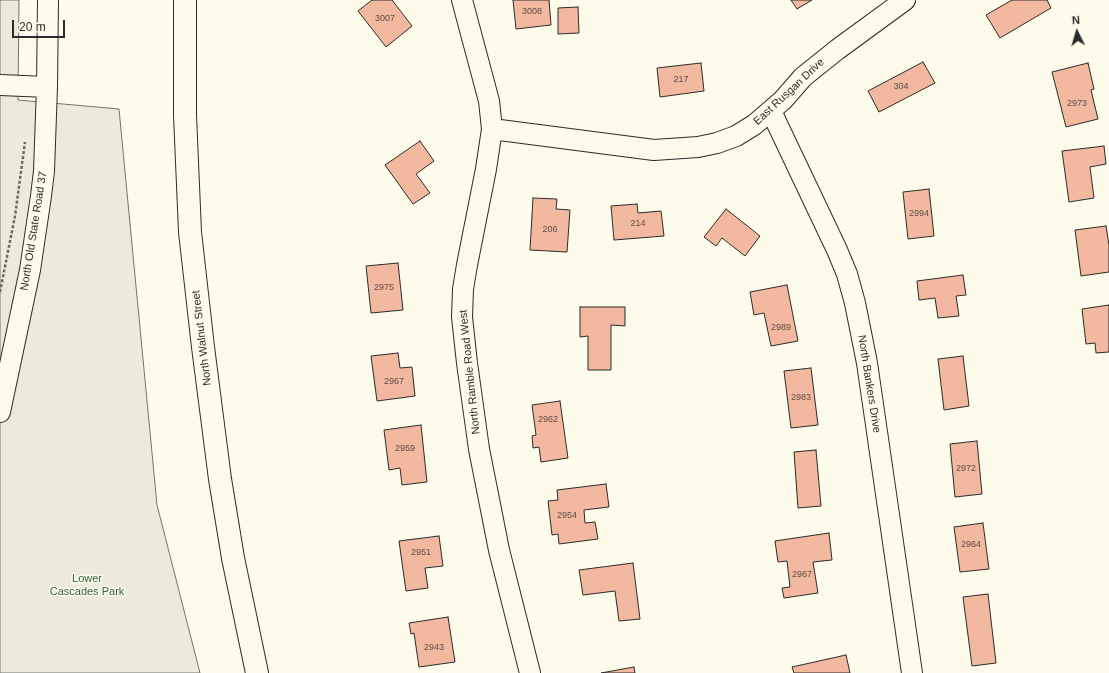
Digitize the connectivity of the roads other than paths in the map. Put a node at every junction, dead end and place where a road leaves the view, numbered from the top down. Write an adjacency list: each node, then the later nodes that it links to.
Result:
1 (48, 0): 6 (street, North Old State Road 37)
2 (185, 0): 10 (main road, North Walnut Street)
3 (462, 0): 8 (street, North Ramble Road West)
4 (905, 0): 7 (street, East Rusgan Drive)
5 (0, 85): 6 (street)
6 (47, 87): 9 (street, North Old State Road 37)
7 (771, 111): 8 (street, East Rusgan Drive); 12 (street, North Bankers Drive)
8 (492, 129): 11 (street, North Ramble Road West)
9 (0, 412)
10 (257, 673)
11 (530, 673)
12 (912, 673)

